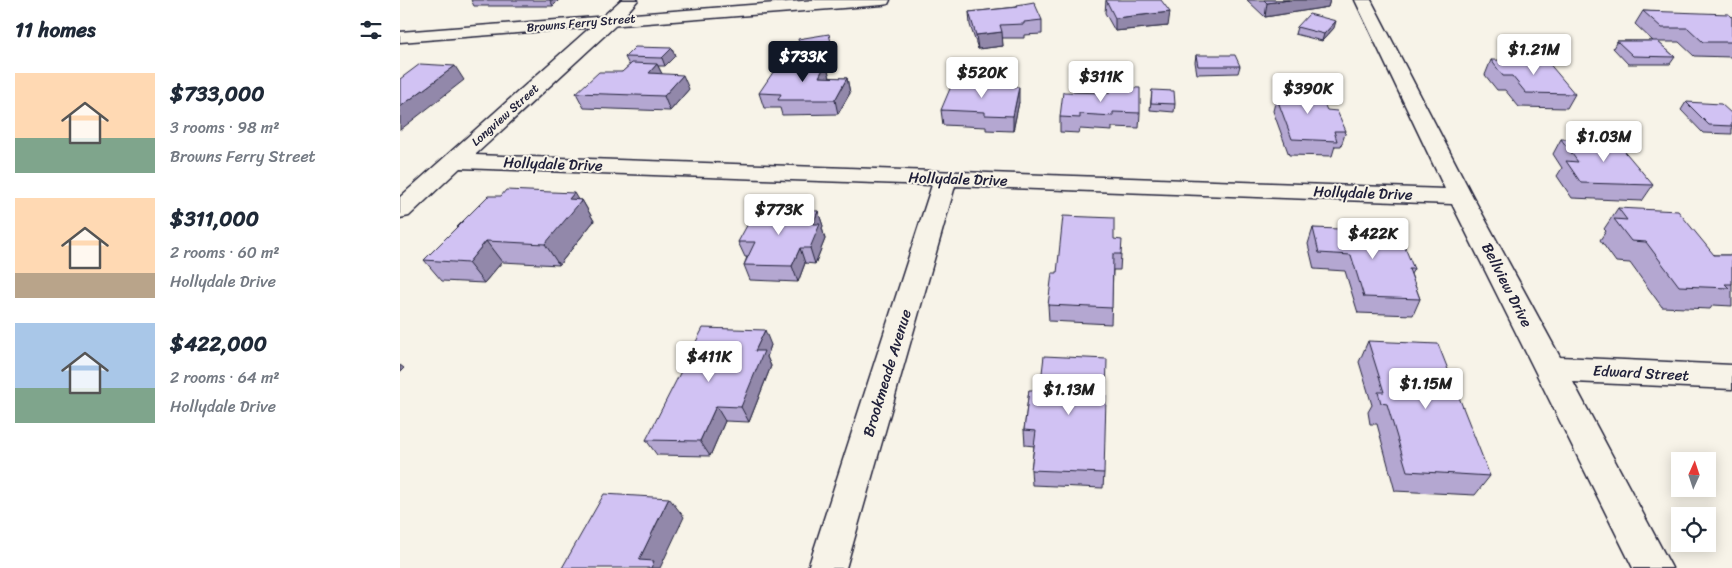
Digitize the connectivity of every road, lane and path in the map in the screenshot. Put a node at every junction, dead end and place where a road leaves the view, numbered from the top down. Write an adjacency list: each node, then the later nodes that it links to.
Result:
1 (630, 0): 4 (street, Longview Street)
2 (882, 0): 4 (street, Browns Ferry Street)
3 (1363, 0): 8 (street, Bellview Drive)
4 (610, 20): 5 (street, Browns Ferry Street); 6 (street, Longview Street)
5 (400, 37)
6 (455, 161): 7 (street, Hollydale Drive); 9 (street, Longview Street)
7 (946, 178): 8 (street, Hollydale Drive); 12 (street, Brookmeade Avenue)
8 (1461, 197): 10 (street, Bellview Drive)
9 (400, 210)
10 (1550, 369): 11 (street, Edward Street); 13 (street, Bellview Drive)
11 (1732, 377)
12 (827, 568)
13 (1653, 568)

